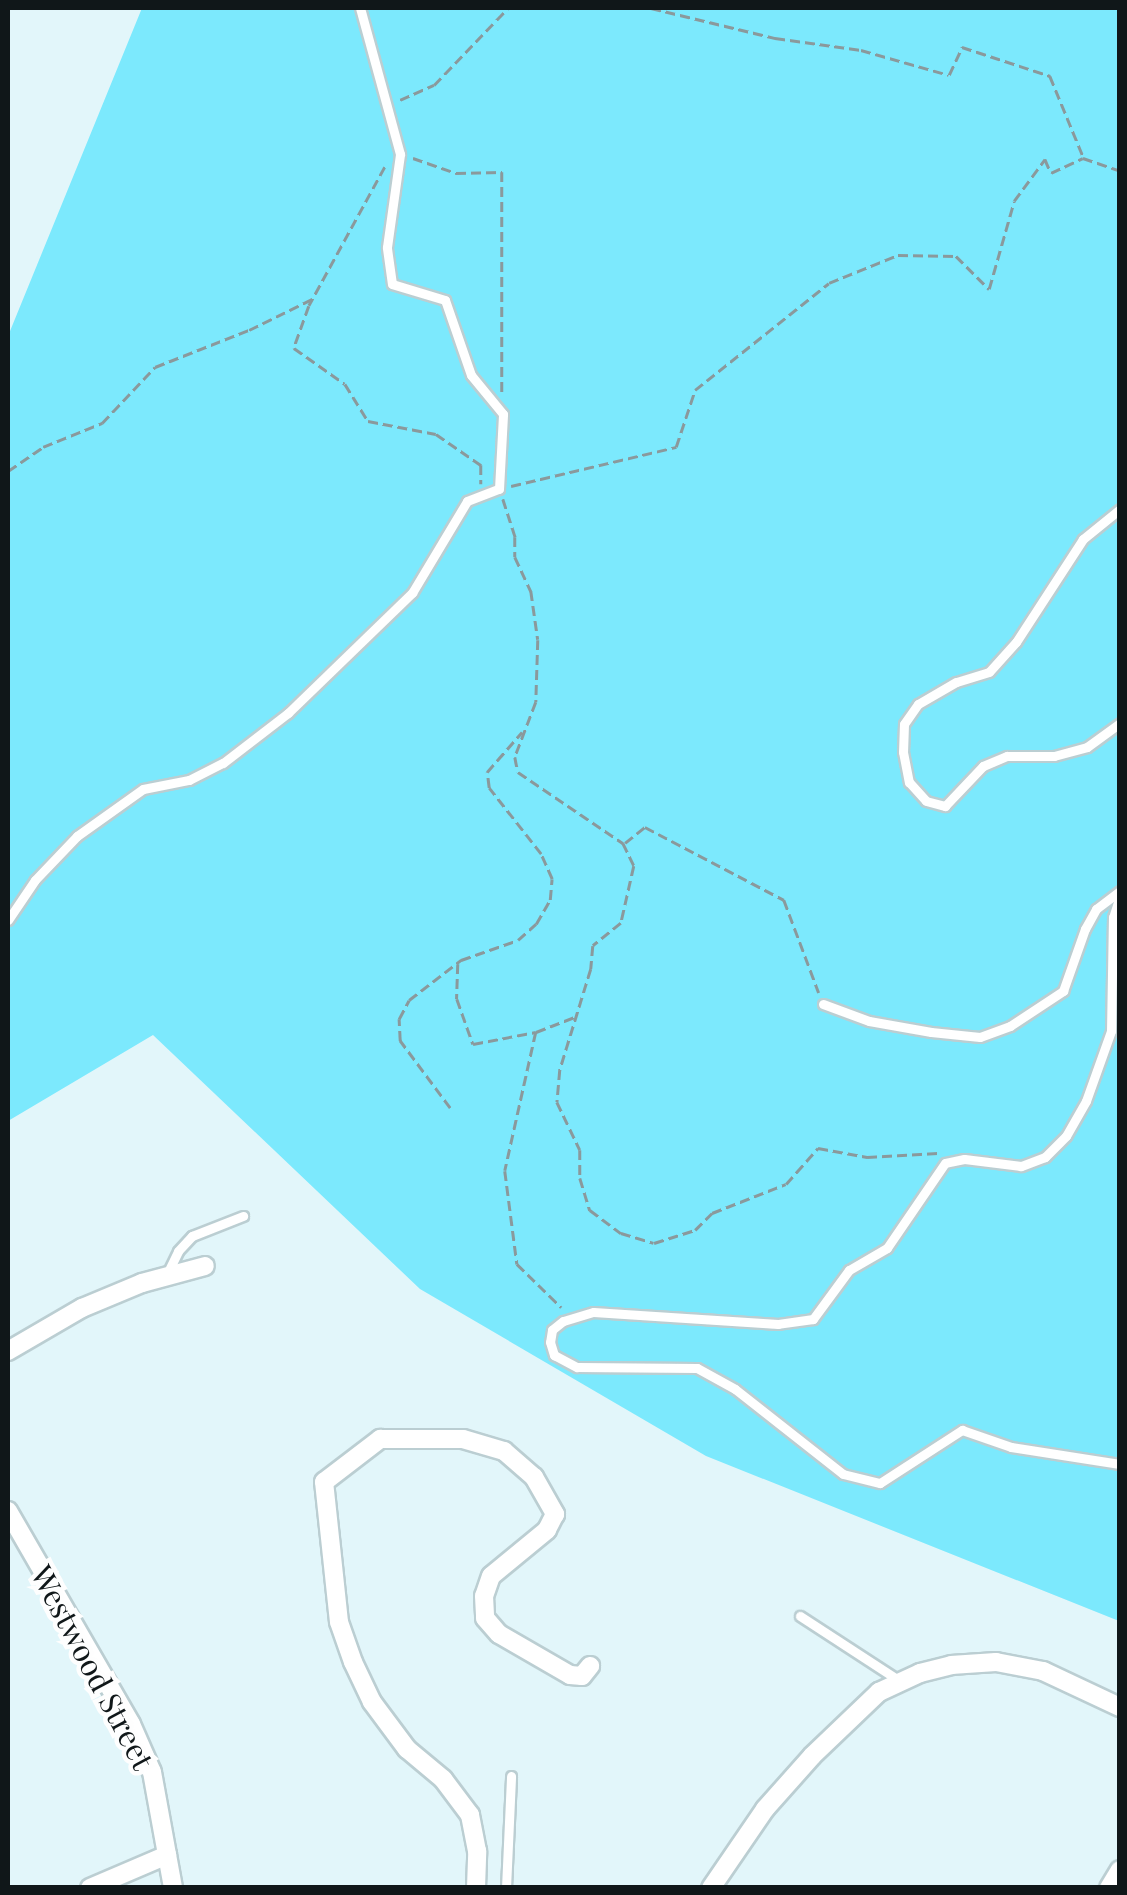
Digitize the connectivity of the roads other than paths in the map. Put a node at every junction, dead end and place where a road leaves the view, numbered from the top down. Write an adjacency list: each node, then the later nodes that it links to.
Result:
1 (360, 8): 5 (lane)
2 (1120, 509): 3 (lane)
3 (1120, 723)
4 (1120, 893): 6 (lane); 11 (lane)
5 (8, 920)
6 (823, 1004)
7 (243, 1216): 9 (lane)
8 (205, 1266): 9 (street)
9 (166, 1277): 10 (street)
10 (8, 1350)
11 (1120, 1464)
12 (8, 1510): 18 (street, Westwood Street)
13 (800, 1616): 15 (lane)
14 (590, 1666): 22 (street)
15 (900, 1682): 16 (street); 24 (street)
16 (1120, 1707)
17 (511, 1776): 23 (lane)
18 (166, 1855): 20 (street); 21 (street, Westwood Street)
19 (1120, 1870): 25 (street)
20 (90, 1888)
21 (174, 1888)
22 (476, 1888)
23 (506, 1888)
24 (711, 1888)
25 (1109, 1888)

